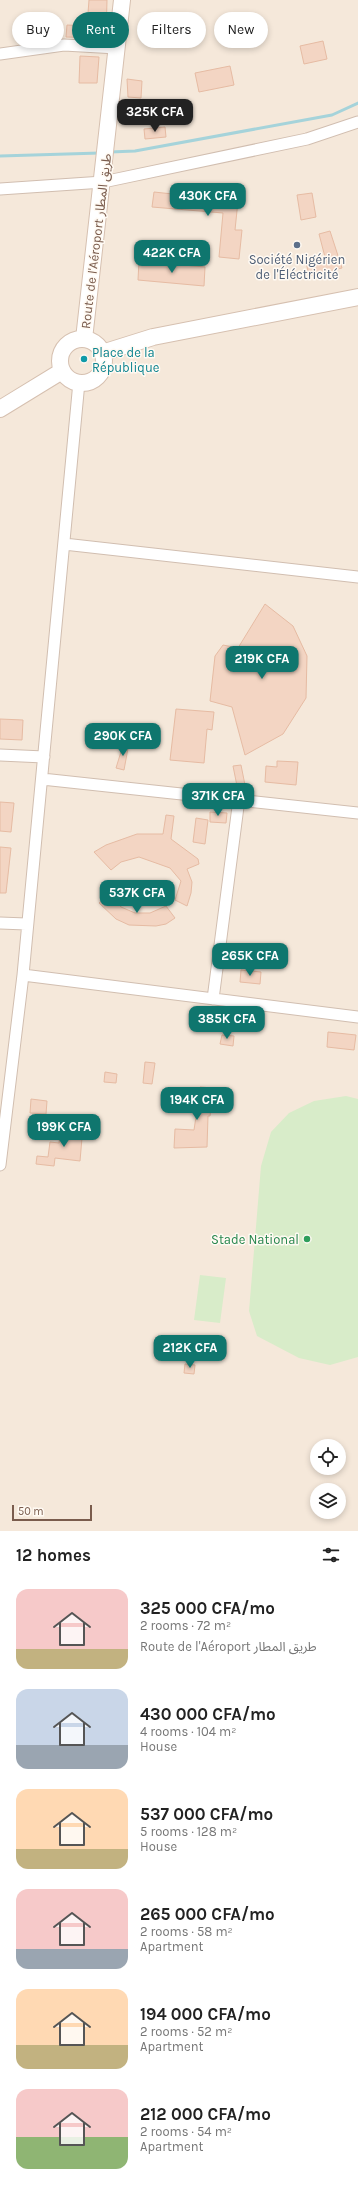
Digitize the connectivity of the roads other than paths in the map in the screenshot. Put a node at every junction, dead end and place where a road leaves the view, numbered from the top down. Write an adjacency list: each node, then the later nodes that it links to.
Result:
1 (122, 0): 2 (main road, Route de l'Aéroport طريق المطار)
2 (121, 12)
3 (72, 45): 5 (street)
4 (117, 48): 7 (main road, Route de l'Aéroport طريق المطار)
5 (0, 54)
6 (358, 122): 7 (street)
7 (102, 182): 8 (street); 10 (main road, Route de l'Aéroport طريق المطار)
8 (0, 189)
9 (358, 297): 11 (main road)
10 (84, 339): 11 (main road); 12 (main road)
11 (102, 353): 13 (main road)
12 (62, 371): 13 (main road); 14 (main road)
13 (79, 382): 15 (street)
14 (0, 409)
15 (64, 544): 16 (street); 18 (street)
16 (358, 577)
17 (0, 755): 18 (street)
18 (44, 757): 19 (street)
19 (42, 779): 20 (street); 23 (street)
20 (239, 799): 21 (street); 25 (street)
21 (358, 813)
22 (0, 923): 23 (street)
23 (26, 924): 24 (street)
24 (23, 975): 25 (street); 27 (street)
25 (213, 999): 26 (street)
26 (358, 1017)
27 (0, 1165)

